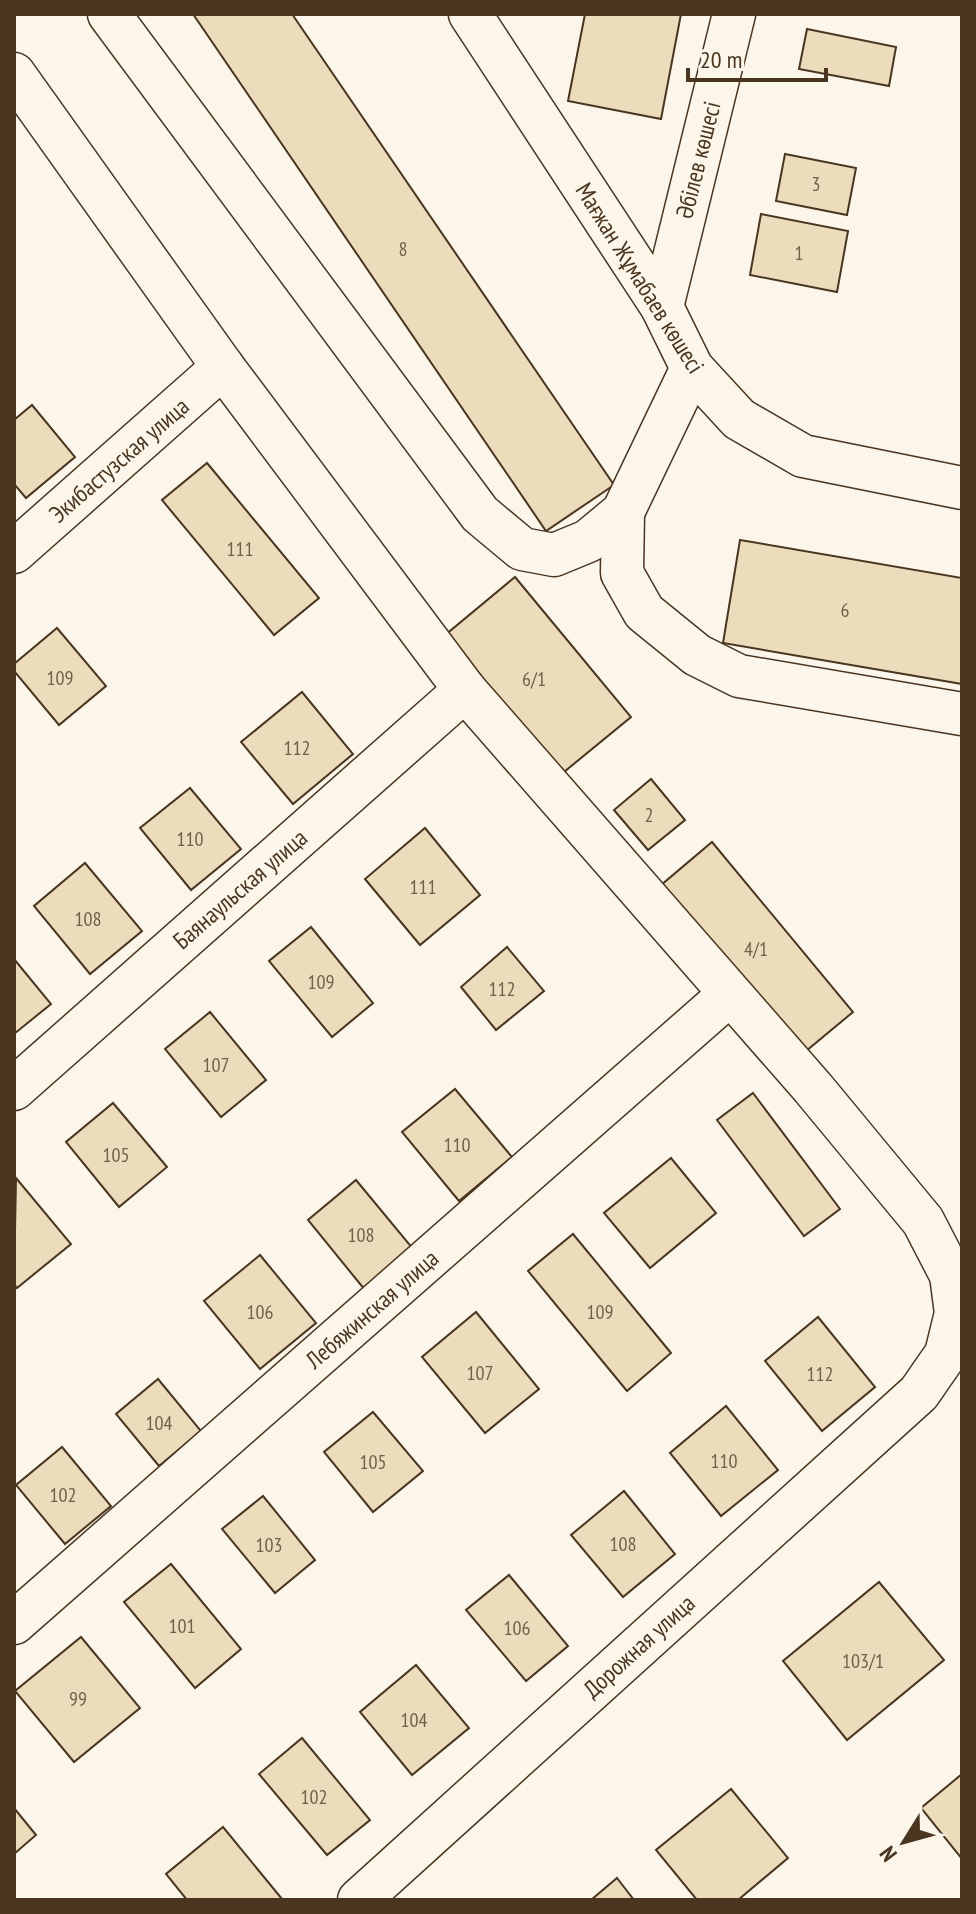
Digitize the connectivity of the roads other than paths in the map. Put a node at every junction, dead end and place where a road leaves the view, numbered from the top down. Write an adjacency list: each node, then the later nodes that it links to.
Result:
1 (109, 14): 9 (street)
2 (470, 14): 5 (street, Мағжан Жұмабаев көшесі)
3 (734, 14): 5 (street, Әбілев көшесі)
4 (14, 74): 6 (street)
5 (662, 307): 7 (street, Мағжан Жұмабаев көшесі)
6 (223, 367): 10 (street, Экибастузская улица); 11 (street)
7 (692, 368): 8 (street, Мағжан Жұмабаев көшесі); 9 (street)
8 (962, 488)
9 (623, 512): 12 (street)
10 (14, 552)
11 (465, 690): 13 (street); 14 (street, Баянаульская улица)
12 (962, 714)
13 (730, 994): 15 (street); 16 (street, Лебяжинская улица)
14 (14, 1089)
15 (959, 1296): 17 (street, Дорожная улица)
16 (14, 1623)
17 (359, 1900)

